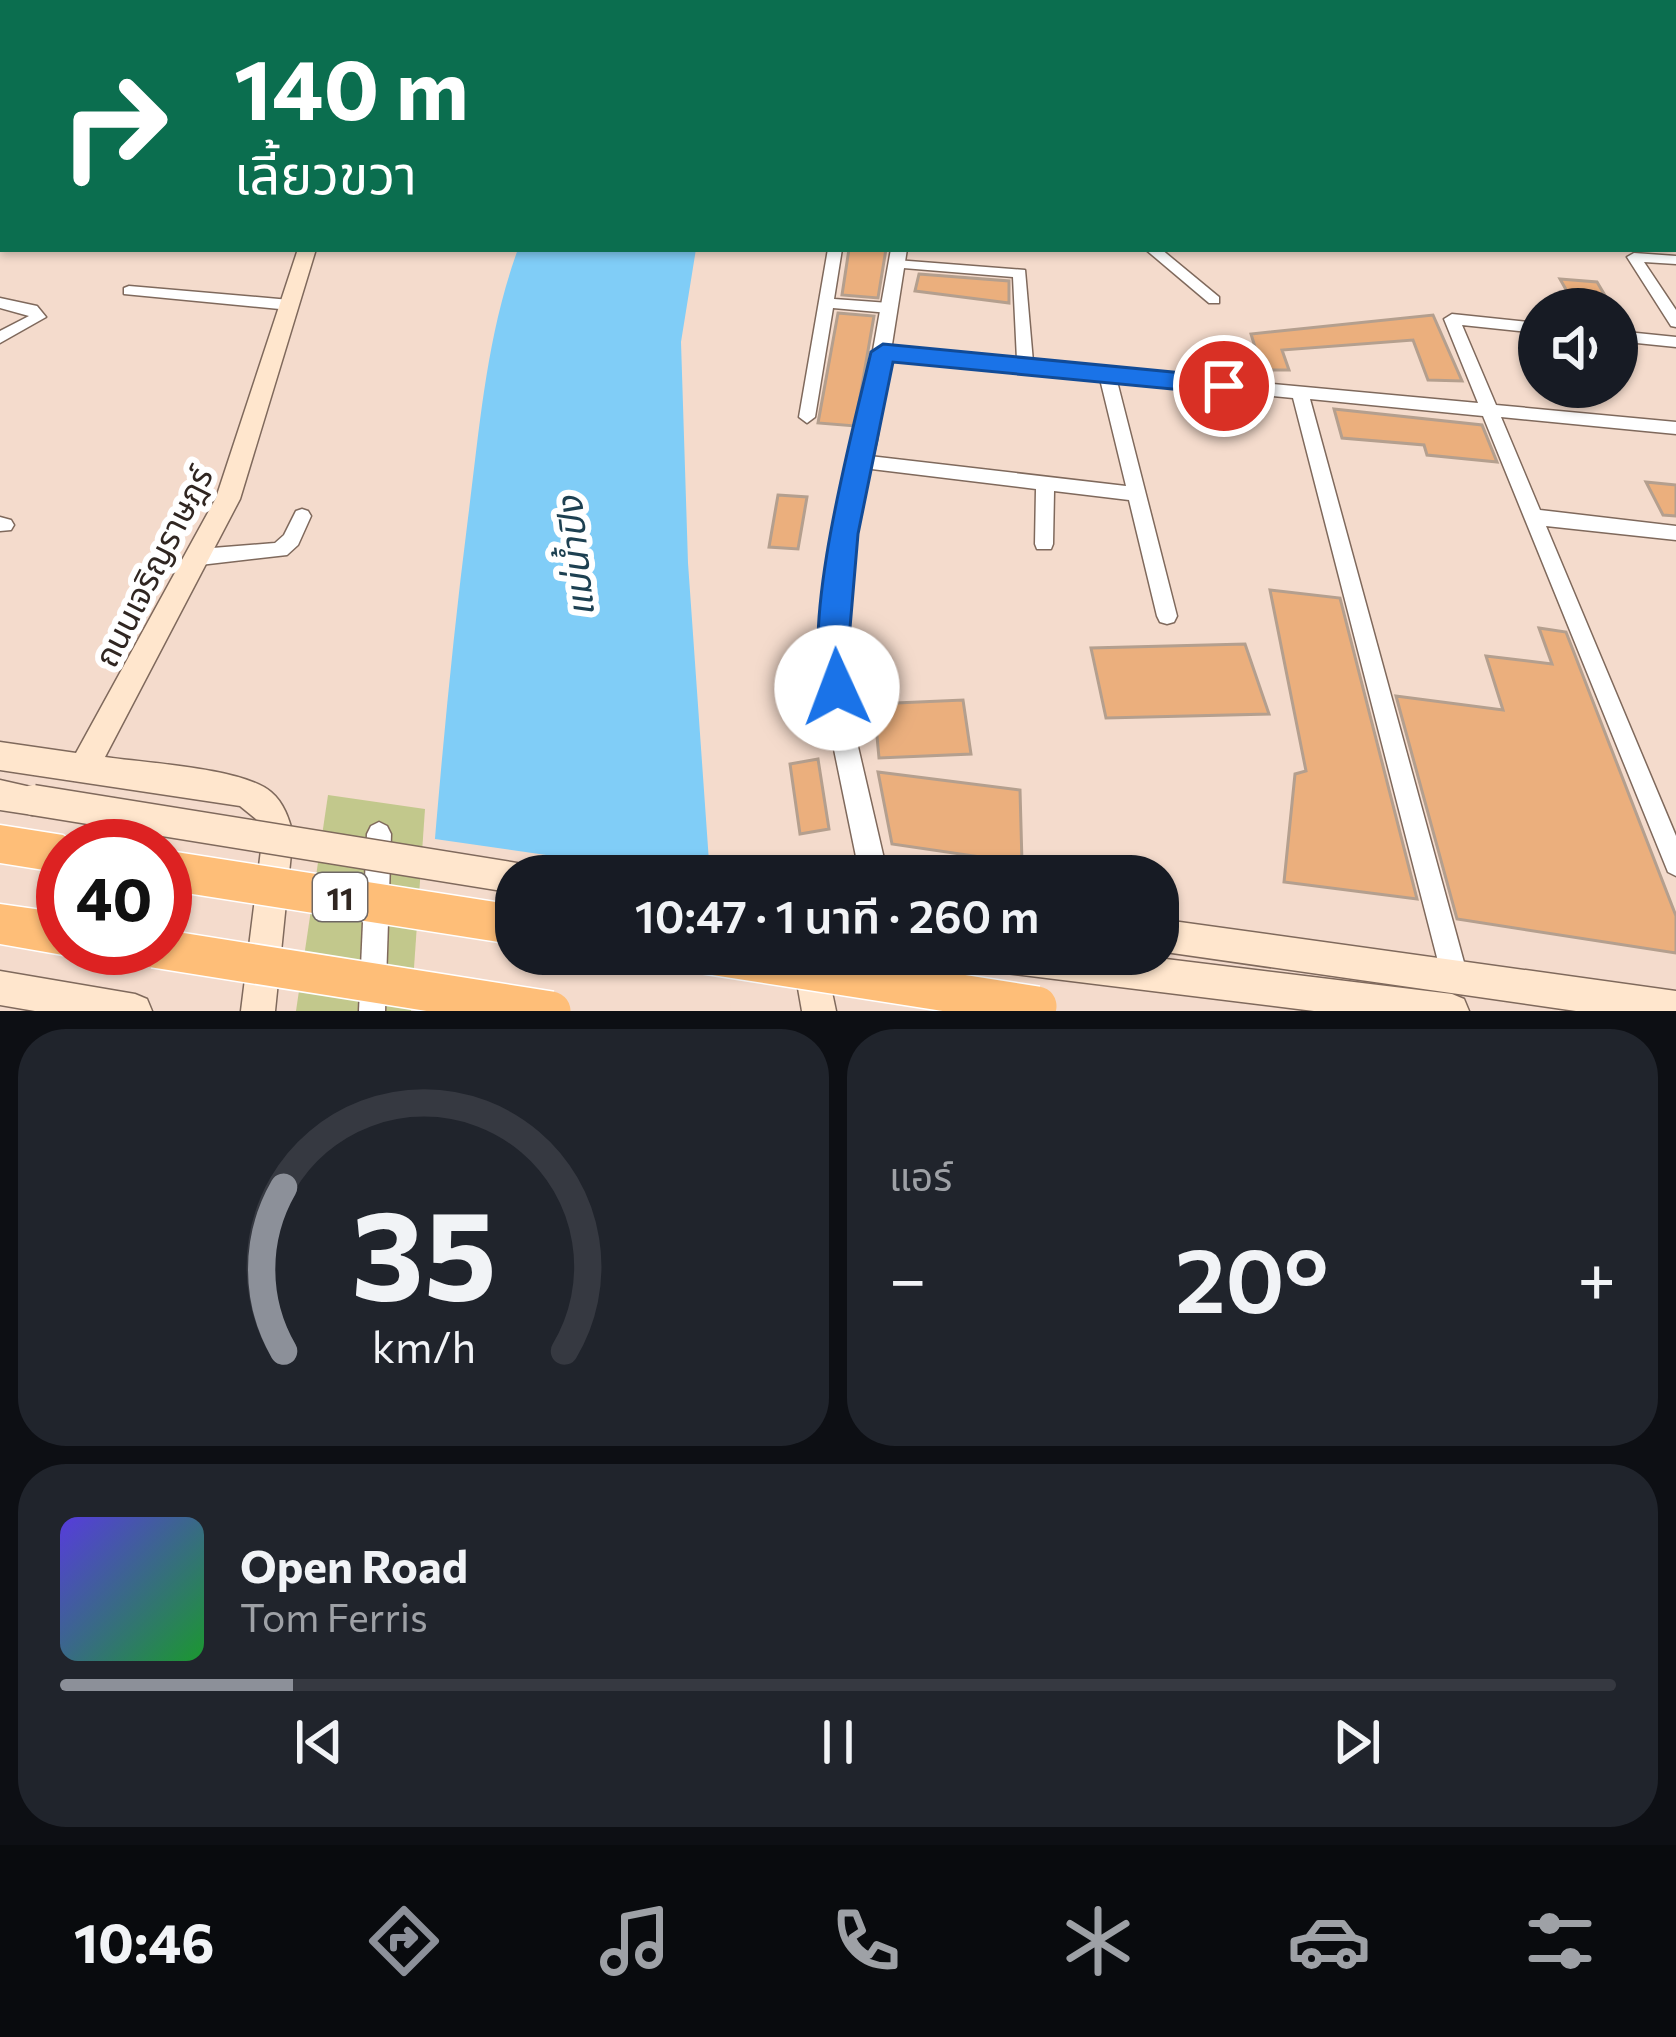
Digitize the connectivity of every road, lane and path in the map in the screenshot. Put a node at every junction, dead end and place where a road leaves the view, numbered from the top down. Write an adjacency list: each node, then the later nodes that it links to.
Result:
1 (306, 252): 10 (main road, ถนนเจริญราษฎร์)
2 (834, 252): 9 (street)
3 (1156, 252): 7 (street)
4 (898, 256): 11 (street); 18 (street)
5 (1676, 260): 12 (street)
6 (129, 291): 10 (street)
7 (1214, 300)
8 (0, 303): 14 (street)
9 (826, 303): 11 (street); 22 (street)
10 (290, 305): 31 (main road, ถนนเจริญราษฎร์)
11 (890, 308): 17 (street)
12 (1676, 322)
13 (1518, 326): 21 (street)
14 (0, 338)
15 (1638, 338): 16 (street)
16 (1676, 342)
17 (883, 352): 18 (street); 24 (street)
18 (1025, 366): 19 (street)
19 (1107, 374): 20 (street); 26 (street)
20 (1300, 393): 21 (street); 52 (street)
21 (1490, 410): 23 (street); 28 (street)
22 (807, 417)
23 (1676, 428)
24 (861, 462): 25 (street); 39 (street)
25 (1045, 484): 26 (street); 30 (street)
26 (1137, 494): 32 (street)
27 (302, 516): 31 (street)
28 (1534, 517): 29 (street); 40 (street)
29 (1676, 533)
30 (1044, 544)
31 (200, 557): 34 (main road, ถนนเจริญราษฎร์)
32 (1167, 616)
33 (0, 756): 34 (main road)
34 (83, 769): 56 (main road)
35 (0, 795): 42 (main road, bridge)
36 (379, 834): 57 (street)
37 (0, 844): 38 (highway)
38 (36, 850)
39 (869, 855)
40 (1676, 864)
41 (192, 874): 43 (highway, 11, bridge)
42 (495, 875)
43 (495, 922)
44 (0, 923): 45 (highway)
45 (36, 929)
46 (1179, 939): 52 (main road)
47 (192, 954): 58 (highway, bridge)
48 (1179, 972): 52 (main road)
49 (813, 975): 59 (main road)
50 (839, 975): 53 (highway, bridge)
51 (0, 988): 55 (main road)
52 (1454, 994): 54 (main road)
53 (1052, 1008)
54 (1676, 1008)
55 (135, 1011)
56 (257, 1011)
57 (372, 1011)
58 (550, 1011)
59 (819, 1011)

